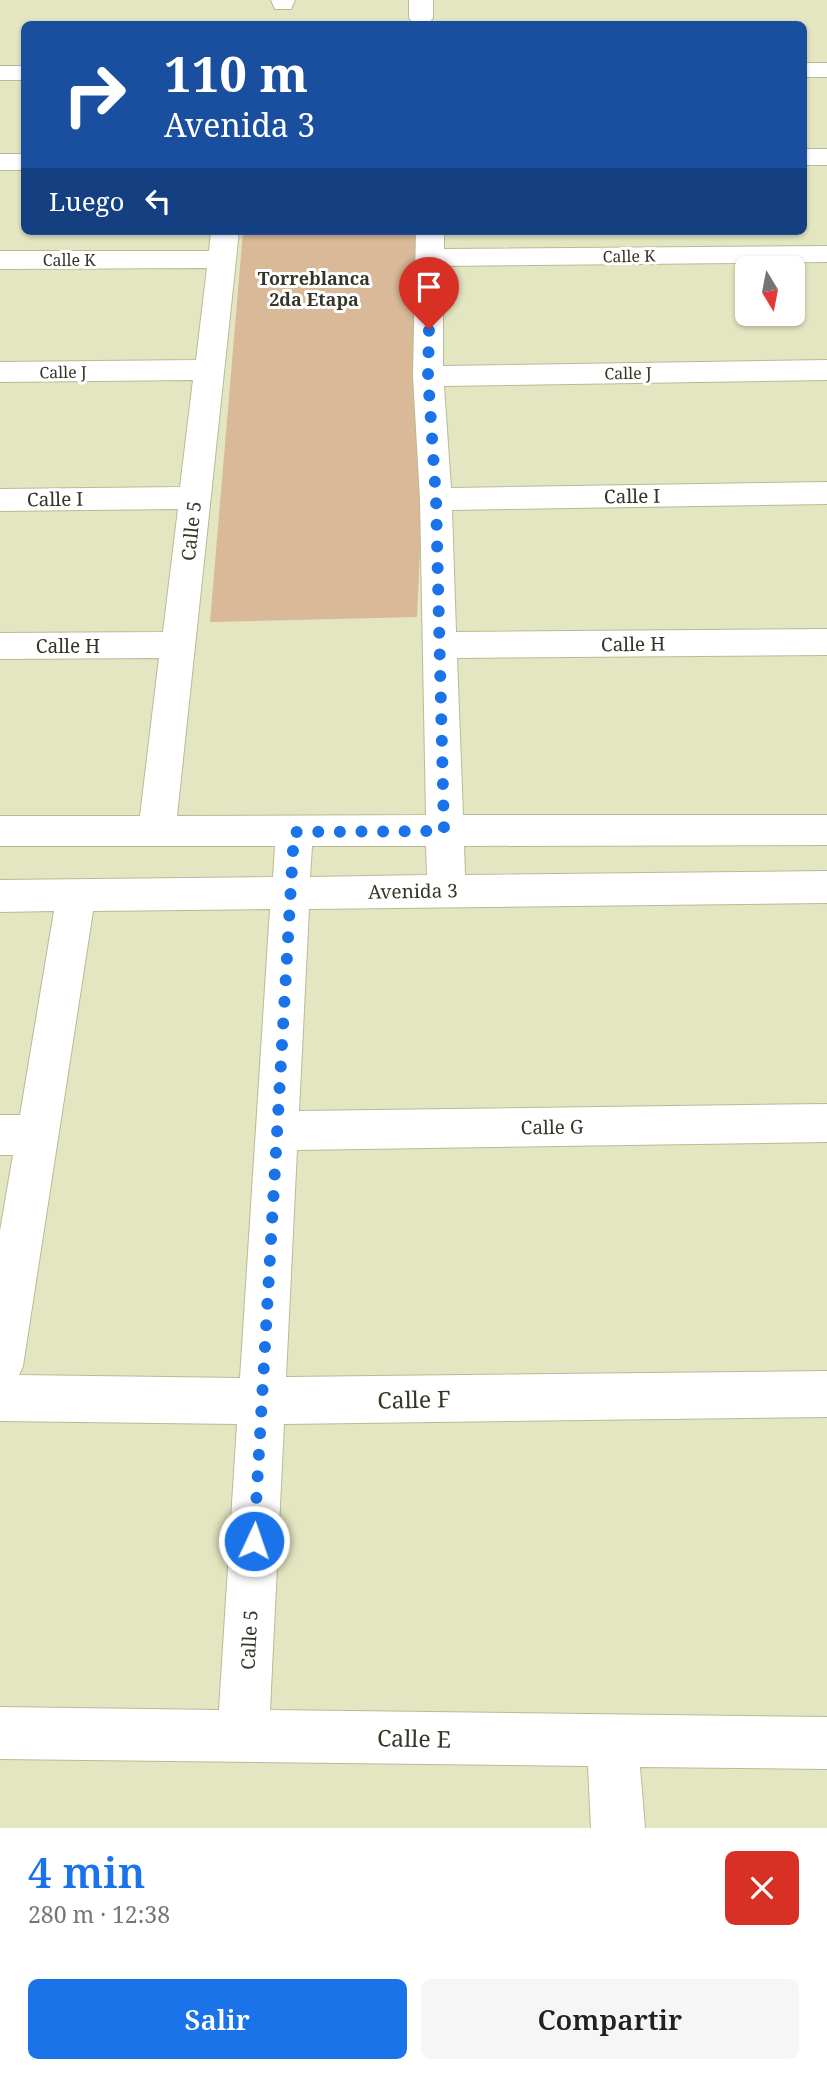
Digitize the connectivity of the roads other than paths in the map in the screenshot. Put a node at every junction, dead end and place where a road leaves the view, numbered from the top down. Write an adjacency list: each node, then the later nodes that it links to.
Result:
1 (807, 70): 2 (street)
2 (827, 70)
3 (0, 74): 4 (street)
4 (21, 74)
5 (807, 157): 6 (street)
6 (827, 157)
7 (0, 162): 8 (street)
8 (21, 162)
9 (430, 244): 11 (street, Calle K); 16 (street)
10 (223, 245): 12 (street, Calle K); 13 (street, Calle 5)
11 (827, 254)
12 (0, 260)
13 (209, 370): 15 (street, Calle J); 18 (street, Calle 5)
14 (827, 370): 16 (street, Calle J)
15 (0, 372)
16 (428, 376): 19 (street)
17 (827, 494): 19 (street, Calle I)
18 (195, 498): 20 (street, Calle I); 22 (street, Calle 5)
19 (436, 499): 23 (street)
20 (0, 500)
21 (827, 642): 23 (street, Calle H)
22 (178, 645): 24 (street, Calle H); 27 (street, Calle 5)
23 (439, 645): 28 (street)
24 (0, 646)
25 (827, 830): 28 (street)
26 (0, 831): 27 (street)
27 (157, 831): 29 (street)
28 (444, 831): 29 (street); 31 (street)
29 (294, 832): 32 (street, Calle 5)
30 (827, 887): 31 (street, Avenida 3)
31 (446, 891): 32 (street, Avenida 3)
32 (290, 893): 33 (street, Avenida 3); 36 (street, Calle 5)
33 (76, 895): 34 (street, Avenida 3); 37 (street)
34 (0, 896)
35 (827, 1123): 36 (street, Calle G)
36 (277, 1131): 41 (street, Calle 5)
37 (19, 1135): 38 (street)
38 (0, 1366)
39 (827, 1394): 41 (street, Calle F)
40 (0, 1398): 41 (street, Calle F)
41 (262, 1401): 43 (street, Calle 5)
42 (0, 1733): 43 (street, Calle E)
43 (243, 1736): 44 (street, Calle E)
44 (612, 1740): 45 (street, Calle E); 46 (street)
45 (827, 1743)
46 (618, 1828)

